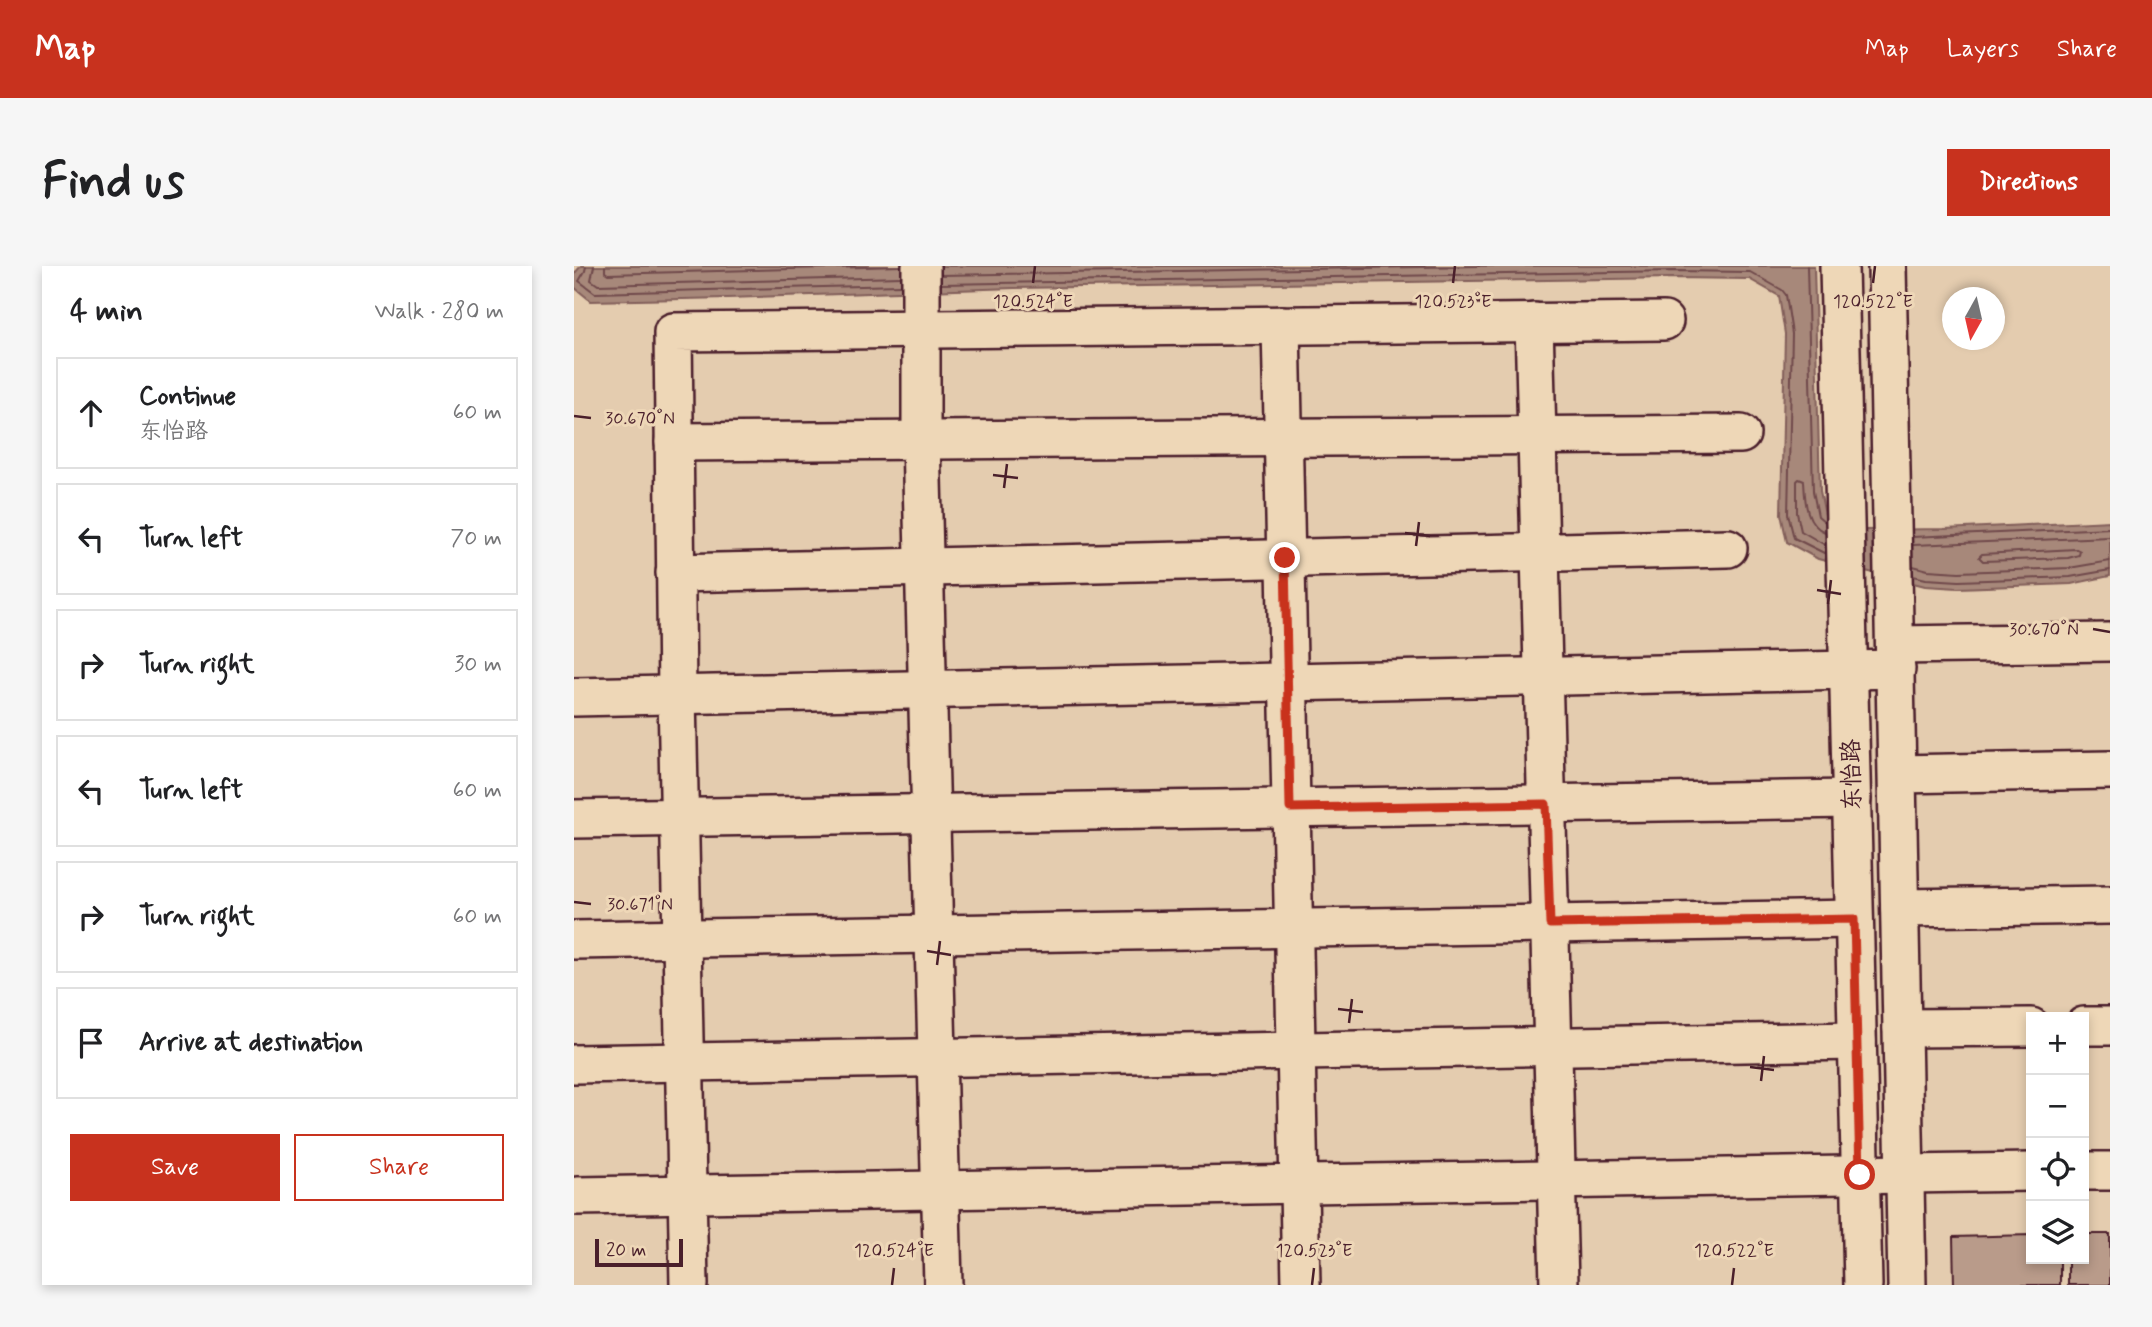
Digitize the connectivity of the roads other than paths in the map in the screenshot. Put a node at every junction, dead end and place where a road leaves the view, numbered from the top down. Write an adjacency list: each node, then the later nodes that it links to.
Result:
1 (921, 266): 4 (street)
2 (1839, 266): 20 (street, 东怡路)
3 (1887, 266): 18 (street, 东怡路)
4 (920, 316): 7 (street); 11 (street); 12 (street)
5 (1664, 321): 6 (street)
6 (1534, 322): 7 (street); 9 (street)
7 (1280, 325): 10 (street)
8 (1741, 435): 9 (street)
9 (1537, 436): 10 (street); 14 (street)
10 (1283, 438): 11 (street); 15 (street)
11 (921, 440): 12 (street); 16 (street)
12 (674, 442): 17 (street)
13 (1728, 548): 14 (street)
14 (1540, 552): 15 (street); 21 (street)
15 (1285, 558): 16 (street); 22 (street)
16 (924, 567): 17 (street); 23 (street)
17 (675, 573): 24 (street)
18 (1895, 642): 19 (street); 20 (street); 27 (street, 东怡路)
19 (2110, 642)
20 (1849, 671): 21 (street); 28 (street, 东怡路)
21 (1543, 677): 22 (street); 29 (street)
22 (1288, 682): 23 (street); 30 (street)
23 (927, 689): 24 (street); 31 (street)
24 (677, 694): 25 (street); 32 (street)
25 (574, 697)
26 (2110, 771): 27 (street)
27 (1898, 774): 35 (street, 东怡路)
28 (1852, 799): 29 (street); 36 (street, 东怡路)
29 (1546, 804): 30 (street); 37 (street)
30 (1290, 808): 31 (street); 38 (street)
31 (930, 813): 32 (street); 39 (street)
32 (680, 817): 33 (street); 40 (street)
33 (574, 819)
34 (2110, 905): 35 (street)
35 (1900, 908): 45 (street, 东怡路)
36 (1854, 919): 37 (street); 46 (street, 东怡路)
37 (1550, 924): 38 (street); 47 (street)
38 (1293, 929): 39 (street); 48 (street)
39 (934, 935): 40 (street); 49 (street)
40 (682, 939): 41 (street); 50 (street)
41 (574, 940)
42 (2089, 1026): 43 (street)
43 (2110, 1026)
44 (2026, 1027): 45 (street)
45 (1902, 1028): 55 (street, 东怡路)
46 (1857, 1041): 47 (street); 56 (street, 东怡路)
47 (1553, 1046): 48 (street); 57 (street)
48 (1296, 1051): 49 (street); 58 (street)
49 (937, 1058): 50 (street); 59 (street)
50 (685, 1062): 51 (street); 60 (street)
51 (574, 1064)
52 (2089, 1171): 53 (street)
53 (2110, 1171)
54 (2026, 1172): 55 (street)
55 (1905, 1174): 56 (street); 67 (street, 东怡路)
56 (1860, 1175): 57 (street); 66 (street, 东怡路)
57 (1556, 1180): 58 (street); 65 (street)
58 (1298, 1184): 59 (street); 64 (street)
59 (941, 1190): 60 (street); 63 (street)
60 (688, 1194): 61 (street); 62 (street)
61 (577, 1196)
62 (690, 1285)
63 (943, 1285)
64 (1301, 1285)
65 (1559, 1285)
66 (1863, 1285)
67 (1907, 1285)

